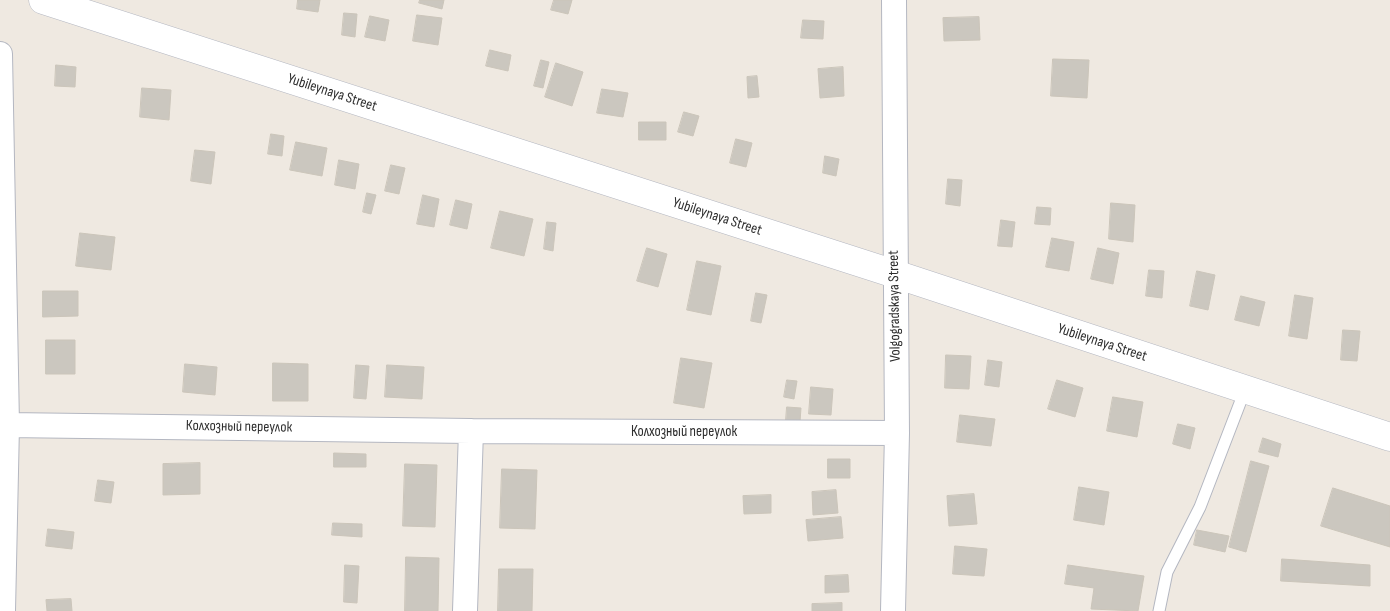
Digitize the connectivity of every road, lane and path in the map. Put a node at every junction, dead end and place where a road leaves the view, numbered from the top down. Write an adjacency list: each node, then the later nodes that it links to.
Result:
1 (43, 0): 4 (street, Yubileynaya Street)
2 (894, 0): 4 (street, Volgogradskaya Street)
3 (0, 54): 6 (street)
4 (895, 274): 5 (street, Yubileynaya Street); 8 (street, Volgogradskaya Street)
5 (1246, 390): 9 (street, Yubileynaya Street); 13 (lane)
6 (7, 425): 7 (street, Колхозный переулок); 10 (street)
7 (471, 431): 8 (street, Колхозный переулок); 11 (street)
8 (897, 432): 12 (street, Volgogradskaya Street)
9 (1390, 437)
10 (3, 611)
11 (465, 611)
12 (893, 611)
13 (1160, 611)

